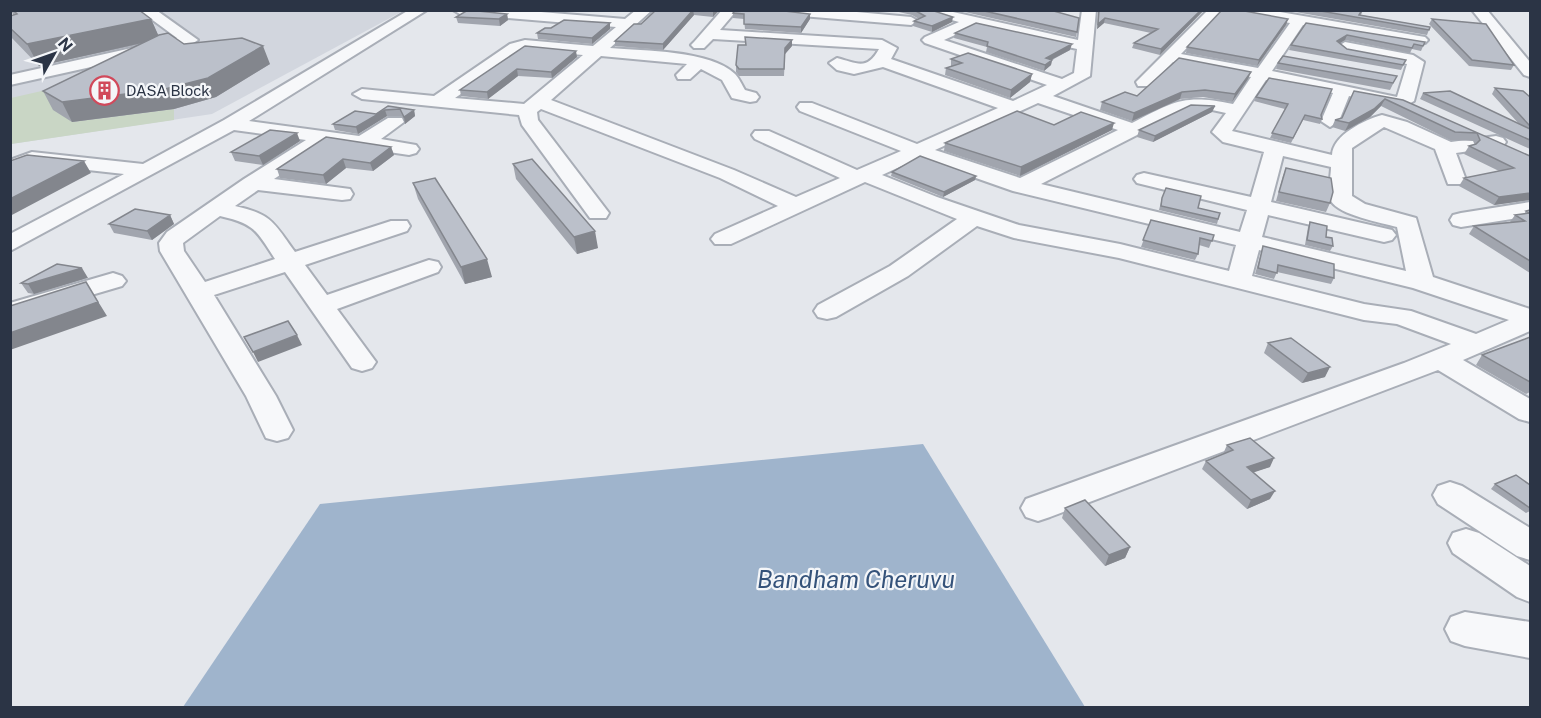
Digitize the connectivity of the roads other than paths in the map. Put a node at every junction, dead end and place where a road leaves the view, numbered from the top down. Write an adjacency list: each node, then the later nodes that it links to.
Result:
1 (146, 10): 36 (street)
2 (420, 10): 54 (street)
3 (460, 10): 18 (street)
4 (645, 10): 18 (street)
5 (730, 10): 19 (street)
6 (777, 10): 12 (street)
7 (1216, 10): 27 (street)
8 (1239, 10): 15 (street)
9 (1479, 10): 34 (street)
10 (34, 13): 11 (street); 16 (street)
11 (10, 14)
12 (855, 14): 13 (street)
13 (916, 16): 17 (street)
14 (1085, 16): 23 (street)
15 (1299, 20): 20 (street); 21 (street)
16 (10, 22)
17 (972, 22): 23 (street); 39 (street)
18 (629, 24): 25 (street)
19 (709, 34): 30 (street); 33 (street)
20 (1287, 37): 22 (street); 26 (street)
21 (1420, 40)
22 (1309, 41)
23 (1086, 45): 39 (street)
24 (1331, 45): 45 (street)
25 (597, 51): 33 (street); 46 (street); 47 (street)
26 (1275, 55): 29 (street); 35 (street)
27 (1168, 56): 35 (street); 38 (street)
28 (171, 57): 42 (street)
29 (1298, 59)
30 (882, 61): 31 (street); 49 (street)
31 (837, 63)
32 (17, 64): 36 (street)
33 (690, 65): 44 (street)
34 (1529, 68)
35 (1263, 74): 40 (street); 50 (street)
36 (30, 76): 37 (street)
37 (10, 80)
38 (1144, 82)
39 (1063, 85): 43 (street)
40 (1343, 89): 45 (street); 52 (street)
41 (362, 94): 46 (street)
42 (10, 95)
43 (1036, 96): 49 (street); 55 (street)
44 (750, 97)
45 (1405, 101): 51 (street)
46 (438, 102): 47 (street)
47 (533, 106): 73 (street); 77 (street)
48 (806, 106): 63 (street)
49 (1013, 106): 63 (street)
50 (1237, 110): 55 (street); 62 (street)
51 (1425, 111)
52 (1330, 121)
53 (395, 122): 59 (street)
54 (231, 124): 58 (street); 66 (street)
55 (1133, 129): 71 (street)
56 (1466, 129): 60 (street)
57 (762, 135): 67 (street)
58 (323, 138): 59 (street); 70 (street)
59 (362, 143): 61 (street)
60 (1448, 148): 64 (street); 69 (street)
61 (409, 149)
62 (1275, 149): 64 (street); 74 (street)
63 (916, 150): 67 (street); 71 (street)
64 (1340, 163): 83 (street)
65 (10, 167): 66 (street)
66 (146, 170): 84 (street)
67 (861, 176): 73 (street); 78 (street)
68 (1144, 180): 74 (street)
69 (1455, 180)
70 (251, 183): 72 (street); 75 (street)
71 (1021, 186): 82 (street)
72 (342, 194)
73 (795, 205): 81 (street)
74 (1258, 206): 82 (street); 83 (street)
75 (216, 208): 85 (street); 90 (street)
76 (1530, 209): 79 (street)
77 (598, 213)
78 (974, 218): 88 (street); 93 (street)
79 (1461, 220)
80 (399, 226): 85 (street)
81 (723, 239)
82 (1250, 241): 88 (street); 89 (street)
83 (1413, 241): 89 (street)
84 (10, 244)
85 (291, 261): 90 (street); 91 (street)
86 (429, 267): 91 (street)
87 (113, 280): 92 (street)
88 (1238, 281): 95 (street)
89 (1421, 282): 94 (street)
90 (199, 292): 99 (street)
91 (323, 305): 97 (street)
92 (10, 311)
93 (827, 311)
94 (1530, 320): 95 (street)
95 (1478, 344): 96 (street)
96 (1440, 359): 98 (street); 101 (street)
97 (362, 362)
98 (1530, 412)
99 (277, 430)
100 (1450, 495): 103 (street)
101 (1038, 508)
102 (1466, 543): 104 (street)
103 (1530, 546)
104 (1530, 586)
105 (1465, 629): 106 (street)
106 (1530, 640)

